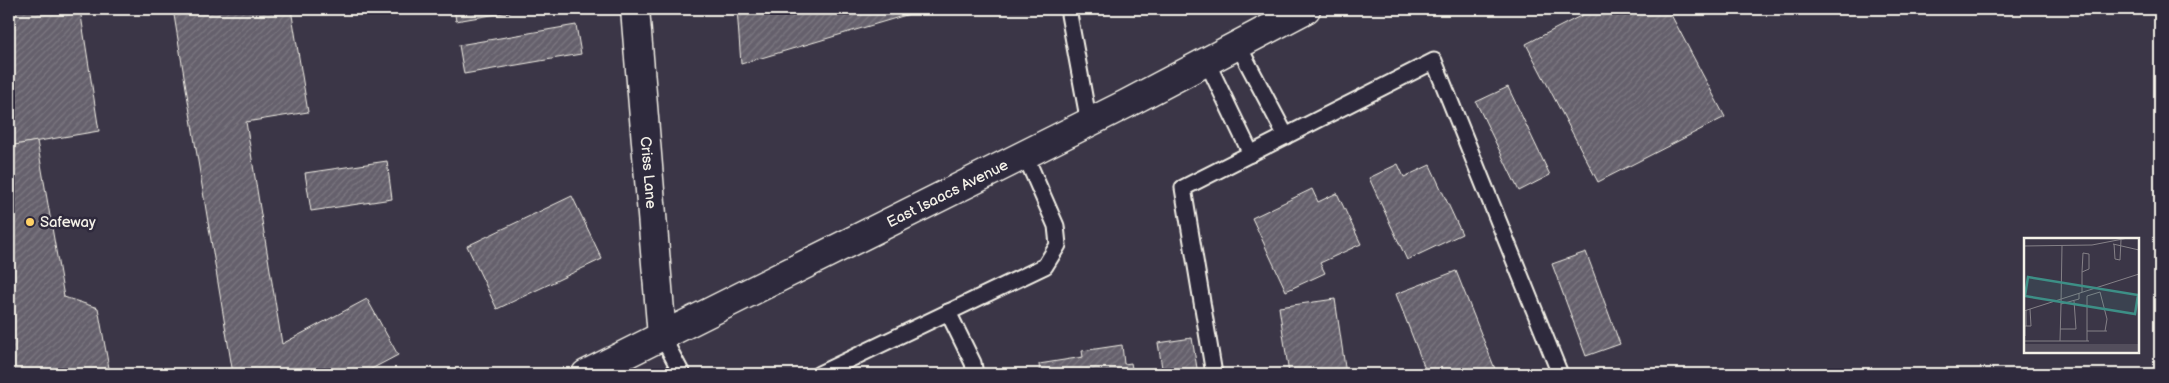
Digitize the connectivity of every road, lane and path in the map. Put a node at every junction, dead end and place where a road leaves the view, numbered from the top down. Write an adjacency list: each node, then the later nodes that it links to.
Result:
1 (635, 9): 11 (main road, Criss Lane)
2 (1068, 9): 6 (lane)
3 (1306, 9): 4 (main road, East Isaacs Avenue)
4 (1238, 45): 5 (main road, East Isaacs Avenue); 7 (lane)
5 (1207, 62): 6 (main road, East Isaacs Avenue); 8 (lane)
6 (1089, 123): 9 (main road, East Isaacs Avenue)
7 (1286, 136): 8 (lane); 17 (lane)
8 (1250, 154): 16 (lane)
9 (1025, 155): 10 (lane); 11 (main road, East Isaacs Avenue)
10 (948, 312): 14 (lane); 15 (lane)
11 (662, 336): 12 (main road, East Isaacs Avenue); 13 (lane)
12 (586, 374)
13 (682, 374)
14 (819, 374)
15 (975, 374)
16 (1214, 374)
17 (1560, 374)

